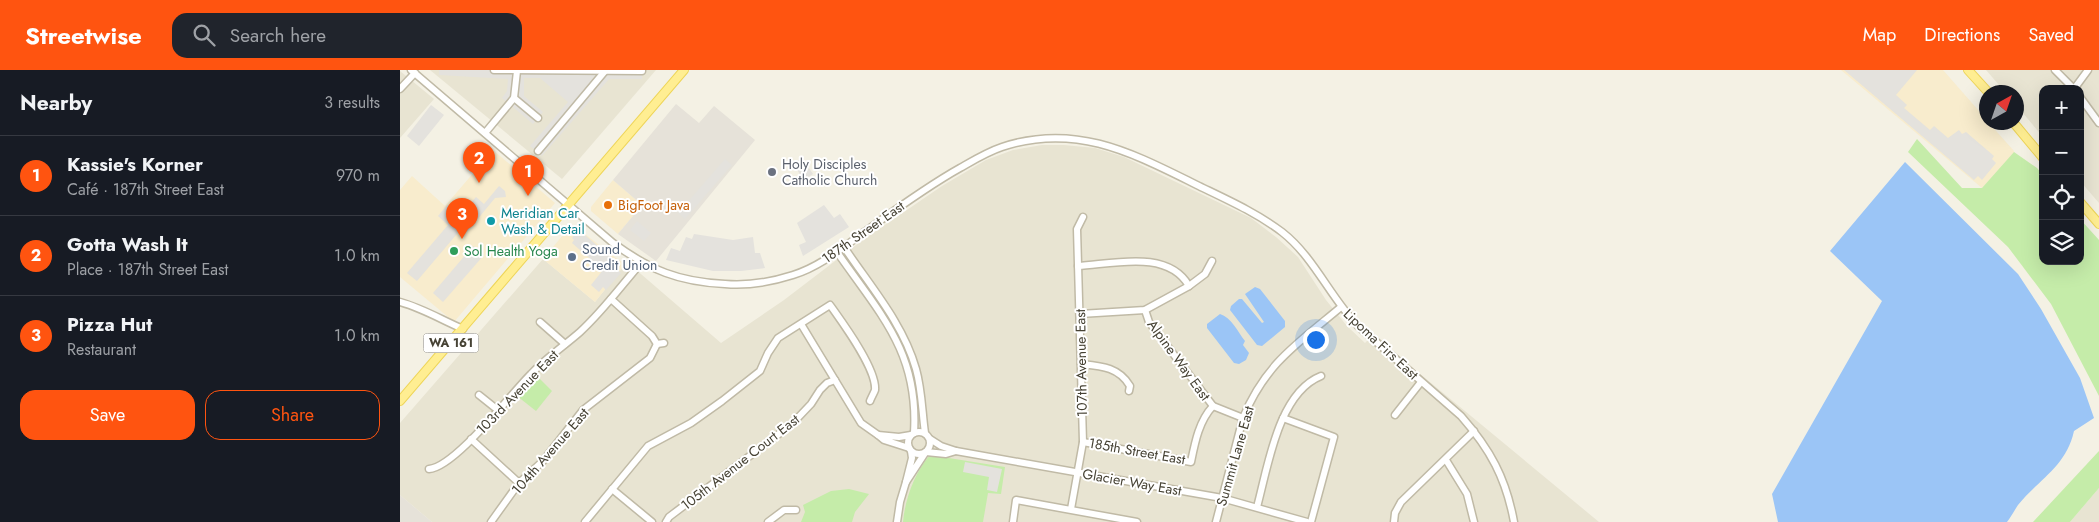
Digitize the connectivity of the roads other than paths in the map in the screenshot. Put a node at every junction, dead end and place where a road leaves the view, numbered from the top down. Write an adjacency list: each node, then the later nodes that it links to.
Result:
1 (494, 70): 7 (street)
2 (684, 70): 23 (main road, WA 161)
3 (1968, 70): 10 (main road)
4 (2055, 70): 11 (street)
5 (2088, 70): 12 (street)
6 (413, 71): 13 (street); 19 (street, 187th Street East)
7 (517, 71): 8 (street); 14 (street)
8 (605, 71): 9 (street); 21 (street)
9 (642, 72)
10 (1982, 85)
11 (2070, 85)
12 (2077, 85)
13 (400, 89)
14 (514, 98): 16 (street); 19 (street)
15 (2084, 102): 17 (street)
16 (538, 118)
17 (2099, 123)
18 (2020, 130): 22 (main road)
19 (485, 133): 23 (street, 187th Street East)
20 (1105, 144): 27 (street, 187th Street East); 35 (street, Lipoma Firs East)
21 (538, 151)
22 (2039, 153)
23 (568, 205): 30 (street, 187th Street East); 40 (main road, WA 161)
24 (2084, 207): 26 (main road)
25 (1083, 217): 31 (street, 107th Avenue East)
26 (2099, 224)
27 (844, 248): 28 (street, 187th Street East); 60 (street)
28 (837, 252): 30 (street, 187th Street East); 58 (street)
29 (1212, 261): 32 (street)
30 (641, 263): 33 (street, 103rd Avenue East)
31 (1078, 266): 32 (street); 37 (street, 107th Avenue East)
32 (1190, 286): 36 (street)
33 (611, 299): 42 (street, 103rd Avenue East); 43 (street)
34 (400, 302): 40 (street)
35 (1341, 307): 47 (street, Lipoma Firs East); 55 (street, Summit Lane East)
36 (1146, 310): 37 (street); 52 (street, Alpine Way East)
37 (1080, 314): 44 (street, 107th Avenue East)
38 (540, 322): 42 (street)
39 (801, 324): 46 (street); 51 (street); 71 (street)
40 (463, 329): 50 (main road, WA 161)
41 (664, 342): 43 (street)
42 (565, 344): 53 (street, 103rd Avenue East)
43 (657, 344): 70 (street, 104th Avenue East)
44 (1081, 364): 48 (street); 62 (street, 107th Avenue East)
45 (1321, 376): 56 (street)
46 (835, 380): 59 (street); 79 (street, 105th Avenue Court East)
47 (1422, 382): 54 (street); 57 (street, Lipoma Firs East)
48 (1129, 391)
49 (479, 395): 53 (street)
50 (400, 401)
51 (870, 401)
52 (1213, 406): 55 (street, Alpine Way East); 62 (street, 185th Street East)
53 (499, 411): 61 (street, 103rd Avenue East)
54 (1395, 415)
55 (1243, 418): 72 (street, Summit Lane East)
56 (1283, 418): 73 (street); 86 (street)
57 (1474, 431): 66 (street); 89 (street, Lipoma Firs East)
58 (913, 434): 59 (street); 60 (street); 63 (street)
59 (878, 435): 63 (street)
60 (927, 436): 64 (street, Glacier Way East); 65 (street)
61 (471, 439): 67 (street, 103rd Avenue East); 70 (street)
62 (1083, 442): 68 (street, 107th Avenue East)
63 (910, 450): 65 (street); 69 (street)
64 (956, 451): 65 (street, Glacier Way East); 68 (street, Glacier Way East)
65 (925, 453): 69 (street)
66 (1446, 460): 87 (street); 88 (street)
67 (429, 469)
68 (1078, 473): 72 (street, Glacier Way East); 74 (street, 107th Avenue East)
69 (906, 482): 81 (street)
70 (519, 483): 76 (street, 104th Avenue East)
71 (612, 489): 77 (street); 78 (street)
72 (1222, 498): 73 (street, Glacier Way East); 84 (street, Summit Lane East)
73 (1257, 507): 85 (street, Glacier Way East)
74 (1071, 509): 82 (street); 83 (street)
75 (796, 510): 80 (street)
76 (491, 522)
77 (585, 522)
78 (652, 522)
79 (666, 522)
80 (768, 522)
81 (897, 522)
82 (1013, 522)
83 (1137, 522)
84 (1216, 522)
85 (1307, 522)
86 (1311, 522)
87 (1394, 522)
88 (1474, 522)
89 (1514, 522)

